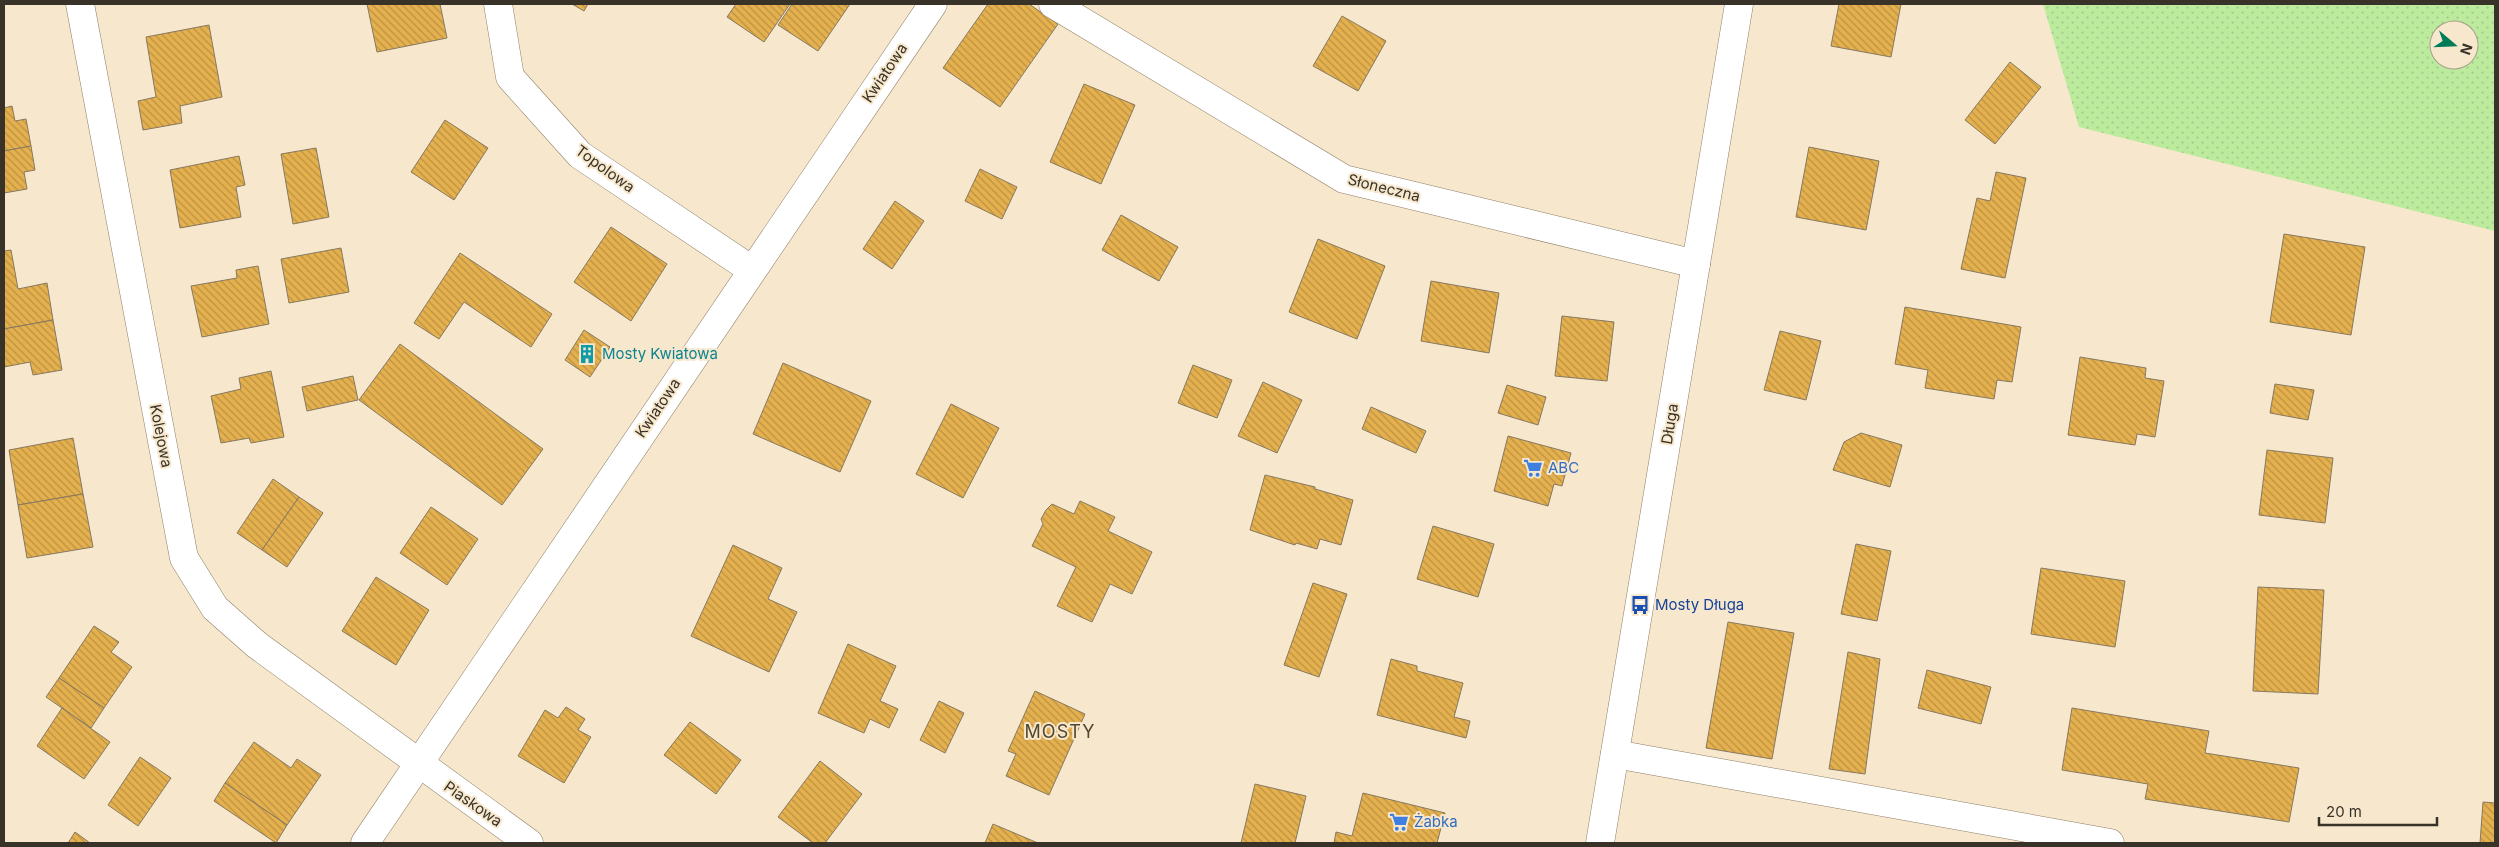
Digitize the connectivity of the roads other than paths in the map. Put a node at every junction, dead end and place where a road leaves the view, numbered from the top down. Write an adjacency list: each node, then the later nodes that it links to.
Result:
1 (80, 4): 9 (street, Kolejowa)
2 (498, 4): 7 (street, Topolowa)
3 (933, 4): 7 (street, Kwiatowa)
4 (1053, 4): 6 (street, Słoneczna)
5 (1739, 4): 6 (street, Długa)
6 (1696, 264): 8 (street, Długa)
7 (752, 270): 9 (street, Kwiatowa)
8 (1615, 754): 12 (street, Długa); 13 (street)
9 (418, 764): 10 (street, Kwiatowa); 11 (street, Piaskowa)
10 (365, 843)
11 (529, 843)
12 (1600, 843)
13 (2110, 843)

